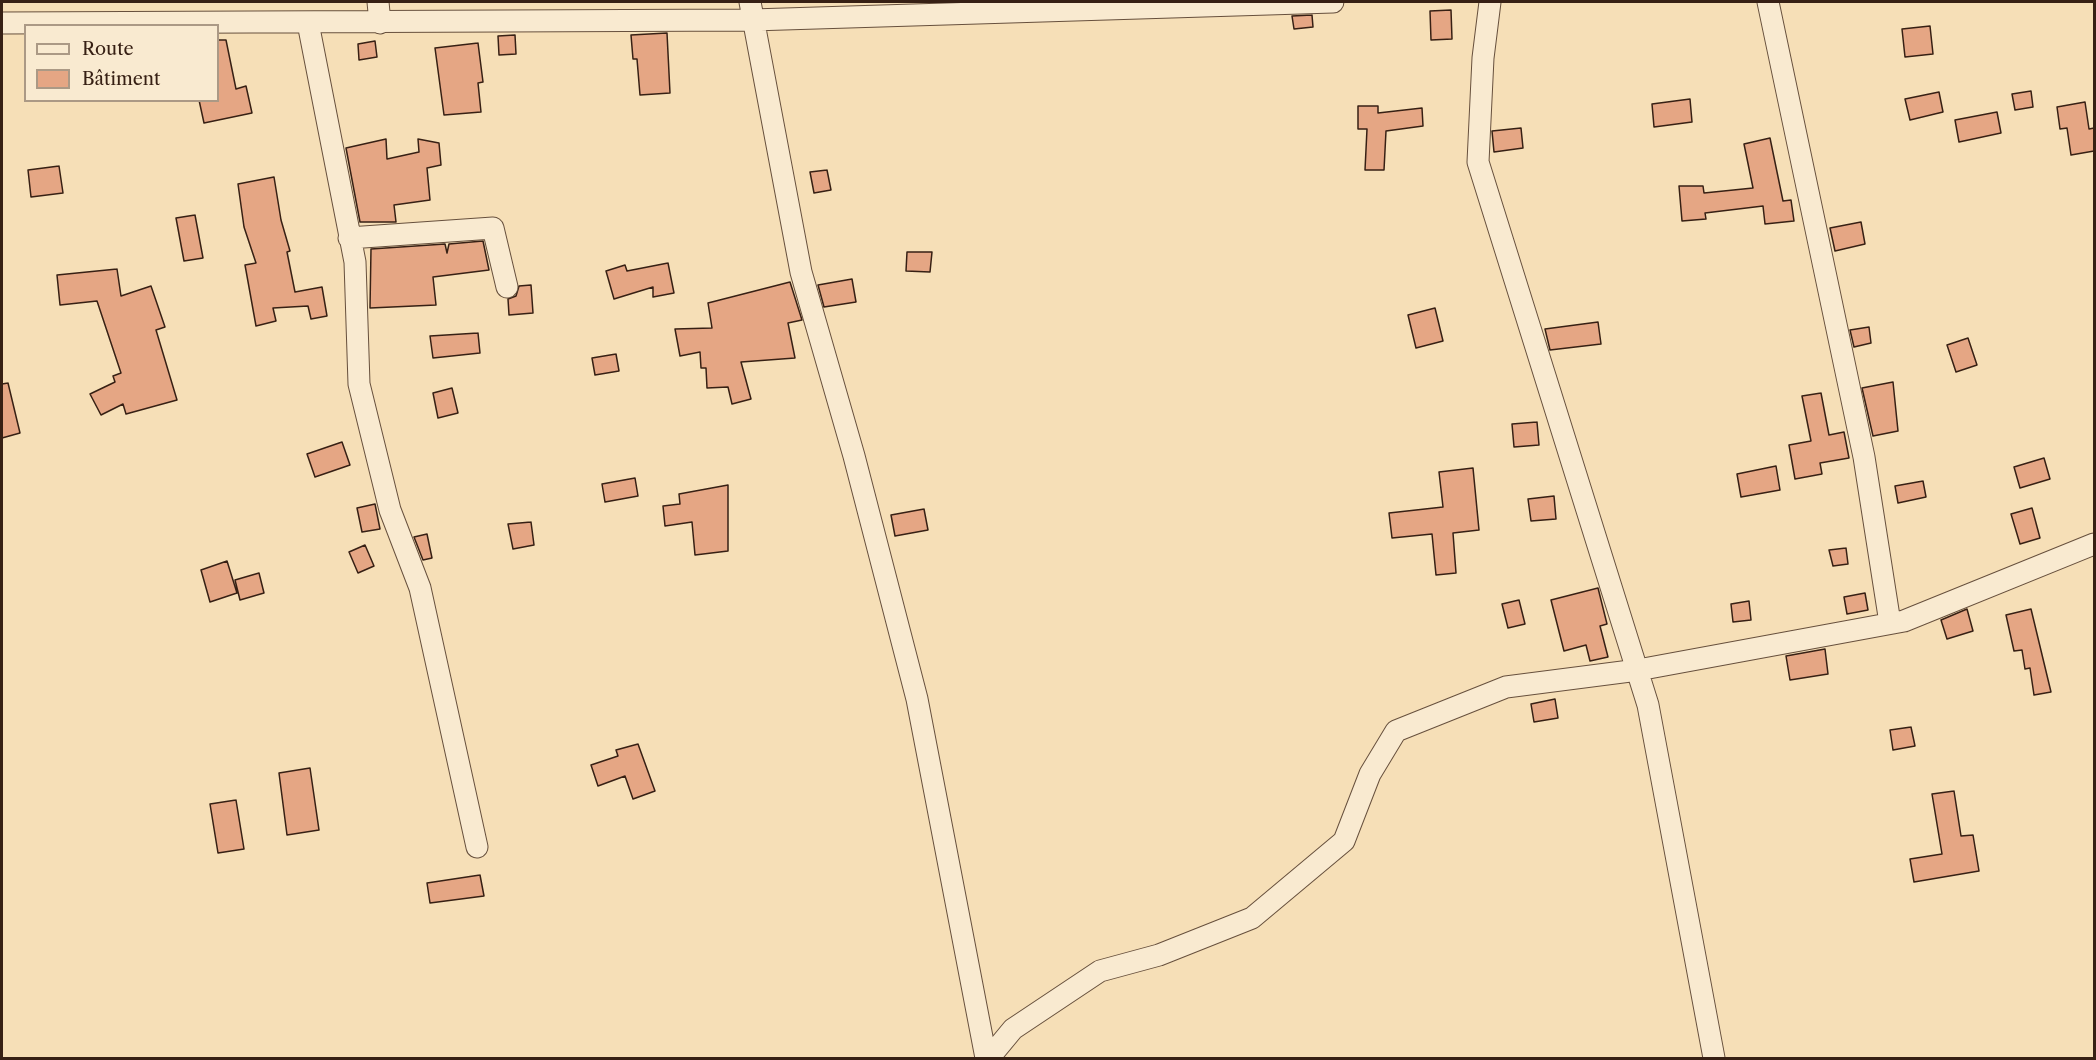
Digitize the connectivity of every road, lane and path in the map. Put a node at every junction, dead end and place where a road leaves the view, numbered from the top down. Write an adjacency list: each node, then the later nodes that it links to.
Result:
1 (378, 2): 8 (street)
2 (1333, 2): 5 (street)
3 (1490, 2): 13 (street)
4 (1768, 2): 12 (street)
5 (751, 11): 8 (street); 15 (street)
6 (2, 23): 7 (street)
7 (308, 23): 8 (street); 9 (street)
8 (380, 23)
9 (349, 238): 10 (street); 14 (street)
10 (507, 286)
11 (2094, 544): 12 (street)
12 (1890, 623): 13 (street)
13 (1638, 670): 15 (street); 16 (street)
14 (477, 847)
15 (988, 1059)
16 (1714, 1059)

